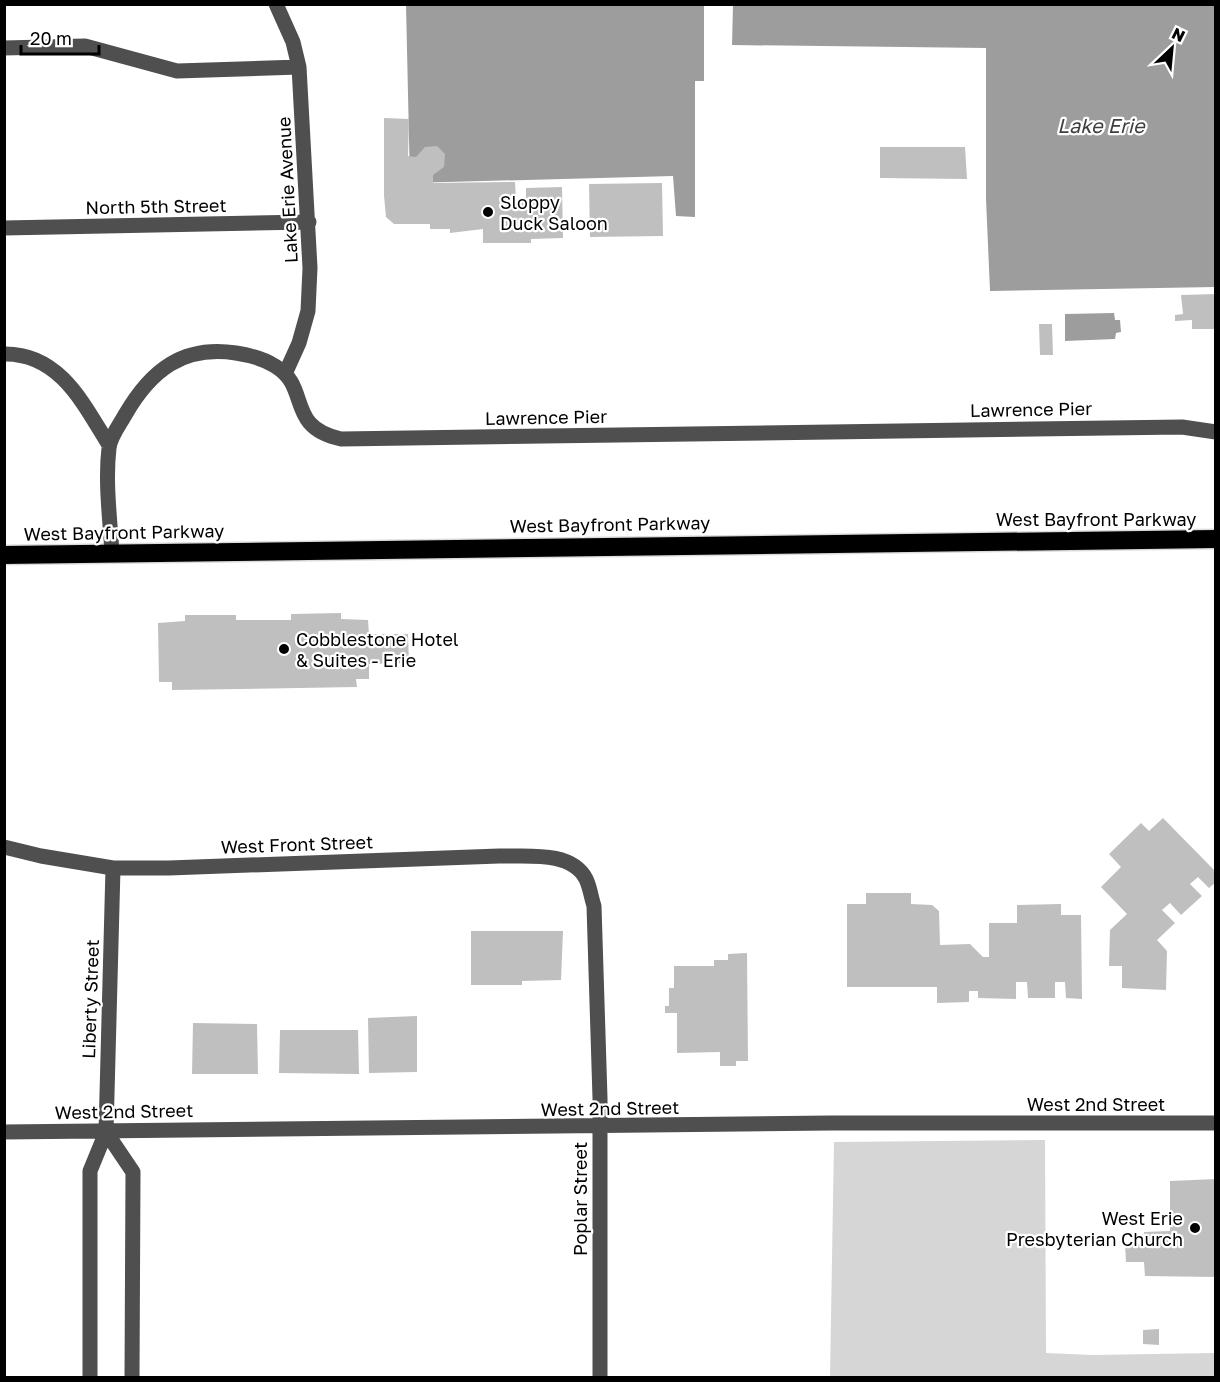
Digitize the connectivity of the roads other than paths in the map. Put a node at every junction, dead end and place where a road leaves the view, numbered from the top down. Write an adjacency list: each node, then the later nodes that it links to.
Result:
1 (276, 4): 3 (street, Lake Erie Avenue)
2 (4, 48): 3 (street)
3 (299, 67): 4 (street, Lake Erie Avenue)
4 (309, 222): 5 (street, North 5th Street); 7 (street, Lake Erie Avenue)
5 (4, 228)
6 (4, 354): 9 (street)
7 (285, 374): 8 (street, Lawrence Pier); 9 (street)
8 (1215, 432)
9 (109, 445): 11 (street)
10 (1215, 539): 11 (highway, West Bayfront Parkway)
11 (112, 553): 12 (highway, West Bayfront Parkway)
12 (4, 555)
13 (4, 847): 14 (street, West Front Street)
14 (113, 868): 15 (street, West Front Street); 19 (street, Liberty Street)
15 (585, 877): 17 (street, Poplar Street)
16 (1215, 1123): 17 (street, West 2nd Street)
17 (600, 1128): 19 (street, West 2nd Street); 22 (street, Poplar Street)
18 (4, 1132): 19 (street, West 2nd Street)
19 (106, 1132): 20 (street, Liberty Street); 21 (street)
20 (90, 1377)
21 (132, 1377)
22 (600, 1377)

